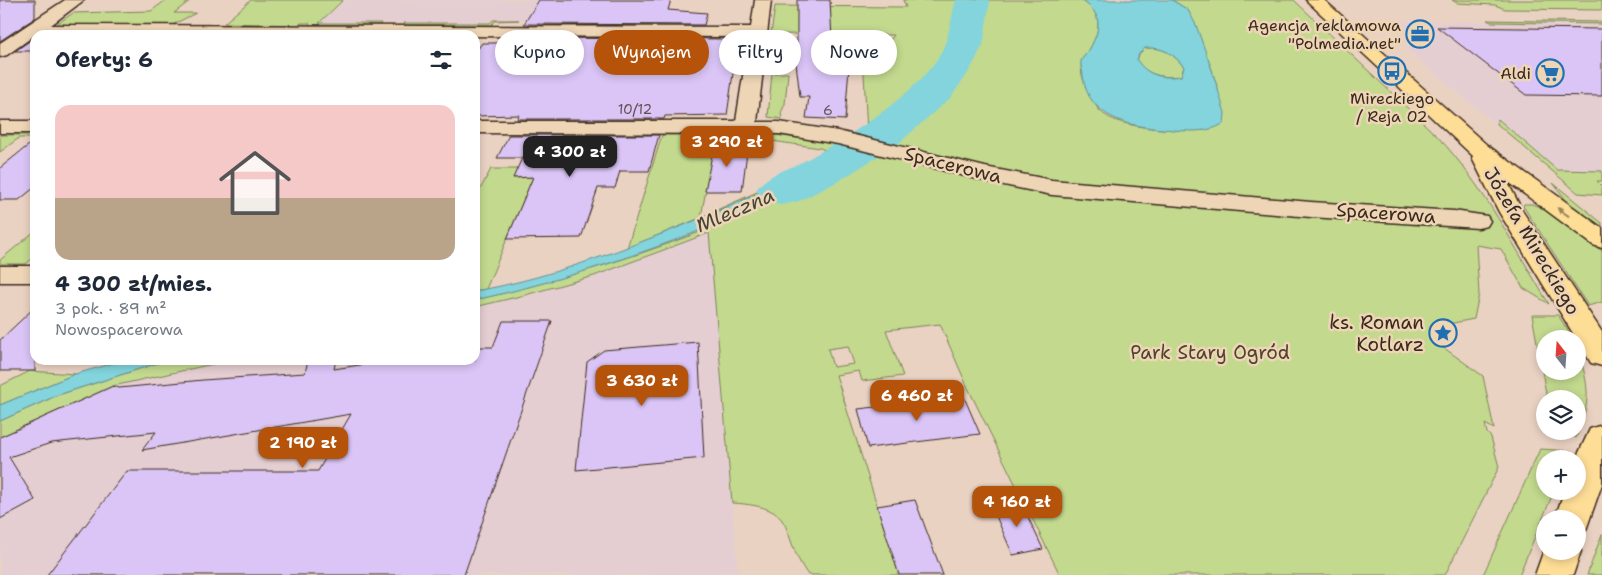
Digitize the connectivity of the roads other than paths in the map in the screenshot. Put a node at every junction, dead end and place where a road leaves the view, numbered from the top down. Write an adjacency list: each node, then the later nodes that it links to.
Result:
1 (76, 0): 4 (street)
2 (763, 0): 5 (street)
3 (1314, 0): 15 (main road, Józefa Mireckiego)
4 (32, 30)
5 (759, 30)
6 (30, 31): 9 (street)
7 (480, 31): 8 (street)
8 (719, 32)
9 (0, 51)
10 (753, 75): 14 (street)
11 (0, 127): 12 (street)
12 (30, 127)
13 (480, 127): 14 (street, Spacerowa)
14 (746, 128): 16 (street, Spacerowa)
15 (1479, 150): 17 (main road, Józefa Mireckiego, one-way to 15); 20 (main road, Józefa Mireckiego)
16 (1478, 221)
17 (1602, 240)
18 (0, 274): 19 (street)
19 (30, 274)
20 (1602, 356)
21 (1602, 438): 22 (main road)
22 (1576, 510)
23 (1559, 560): 24 (main road)
24 (1554, 575)

